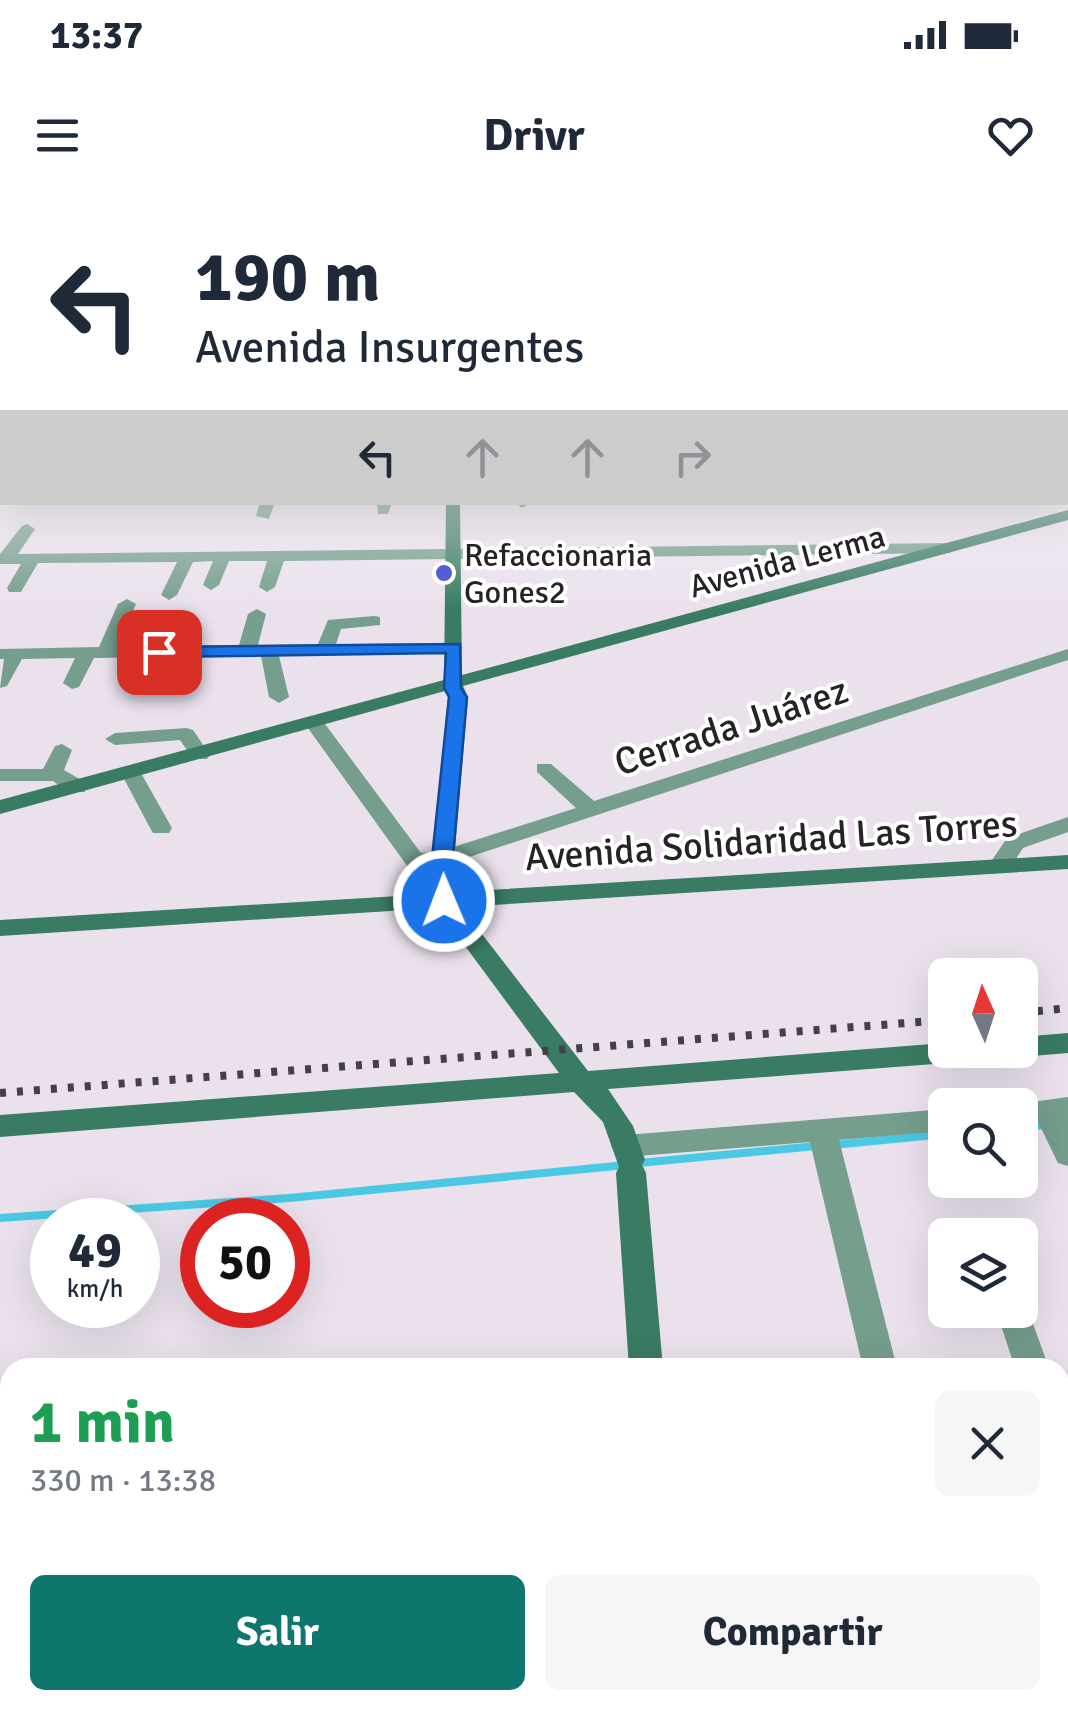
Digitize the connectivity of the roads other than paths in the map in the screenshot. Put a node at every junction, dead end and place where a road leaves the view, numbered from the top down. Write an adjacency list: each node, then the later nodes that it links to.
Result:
1 (453, 505): 5 (main road)
2 (1068, 515): 4 (main road, Avenida Lerma)
3 (27, 529): 10 (street)
4 (949, 548): 5 (street); 30 (main road, Avenida Lerma)
5 (454, 555): 7 (street); 19 (main road)
6 (224, 556): 7 (street); 8 (street); 11 (street)
7 (277, 556): 12 (street)
8 (187, 557): 9 (street); 14 (street)
9 (32, 558): 10 (street); 13 (street)
10 (4, 559)
11 (211, 585)
12 (266, 587)
13 (16, 588)
14 (169, 596)
15 (127, 604): 24 (street)
16 (257, 614): 22 (street)
17 (374, 621): 21 (street)
18 (46, 627): 25 (street)
19 (454, 648): 21 (street); 30 (main road)
20 (269, 650): 21 (street); 22 (street); 31 (street)
21 (326, 650)
22 (247, 651): 23 (street)
23 (159, 652): 24 (street); 27 (street)
24 (96, 653): 25 (street); 29 (street)
25 (16, 654): 28 (street)
26 (1068, 654): 42 (street, Cerrada Juárez)
27 (151, 674)
28 (0, 682)
29 (72, 683)
30 (454, 690): 32 (main road, Avenida Lerma); 45 (main road)
31 (279, 697)
32 (318, 729): 35 (main road, Avenida Lerma); 46 (street)
33 (115, 740): 35 (street)
34 (62, 750): 38 (street)
35 (200, 754): 37 (main road, Avenida Lerma)
36 (544, 768): 42 (street)
37 (131, 773): 40 (main road, Avenida Lerma); 44 (street)
38 (51, 774): 39 (street); 40 (street)
39 (0, 776)
40 (77, 787): 41 (main road, Avenida Lerma)
41 (0, 807)
42 (590, 808): 45 (street, Cerrada Juárez)
43 (1068, 824): 48 (street)
44 (161, 828)
45 (443, 858): 46 (street, Cerrada Juárez); 49 (main road)
46 (416, 860): 49 (street)
47 (1068, 862): 48 (main road, Avenida Solidaridad Las Torres)
48 (1000, 866): 49 (main road, Avenida Solidaridad Las Torres)
49 (444, 901): 50 (main road, Avenida Solidaridad Las Torres); 54 (main road)
50 (0, 928)
51 (1068, 1043): 52 (main road)
52 (1038, 1046)
53 (928, 1055): 54 (main road)
54 (583, 1084): 56 (main road); 58 (main road)
55 (928, 1123): 57 (street)
56 (0, 1126)
57 (826, 1144): 58 (street); 61 (street)
58 (629, 1159): 60 (main road)
59 (1018, 1328): 62 (street)
60 (645, 1358)
61 (878, 1358)
62 (1029, 1358)

